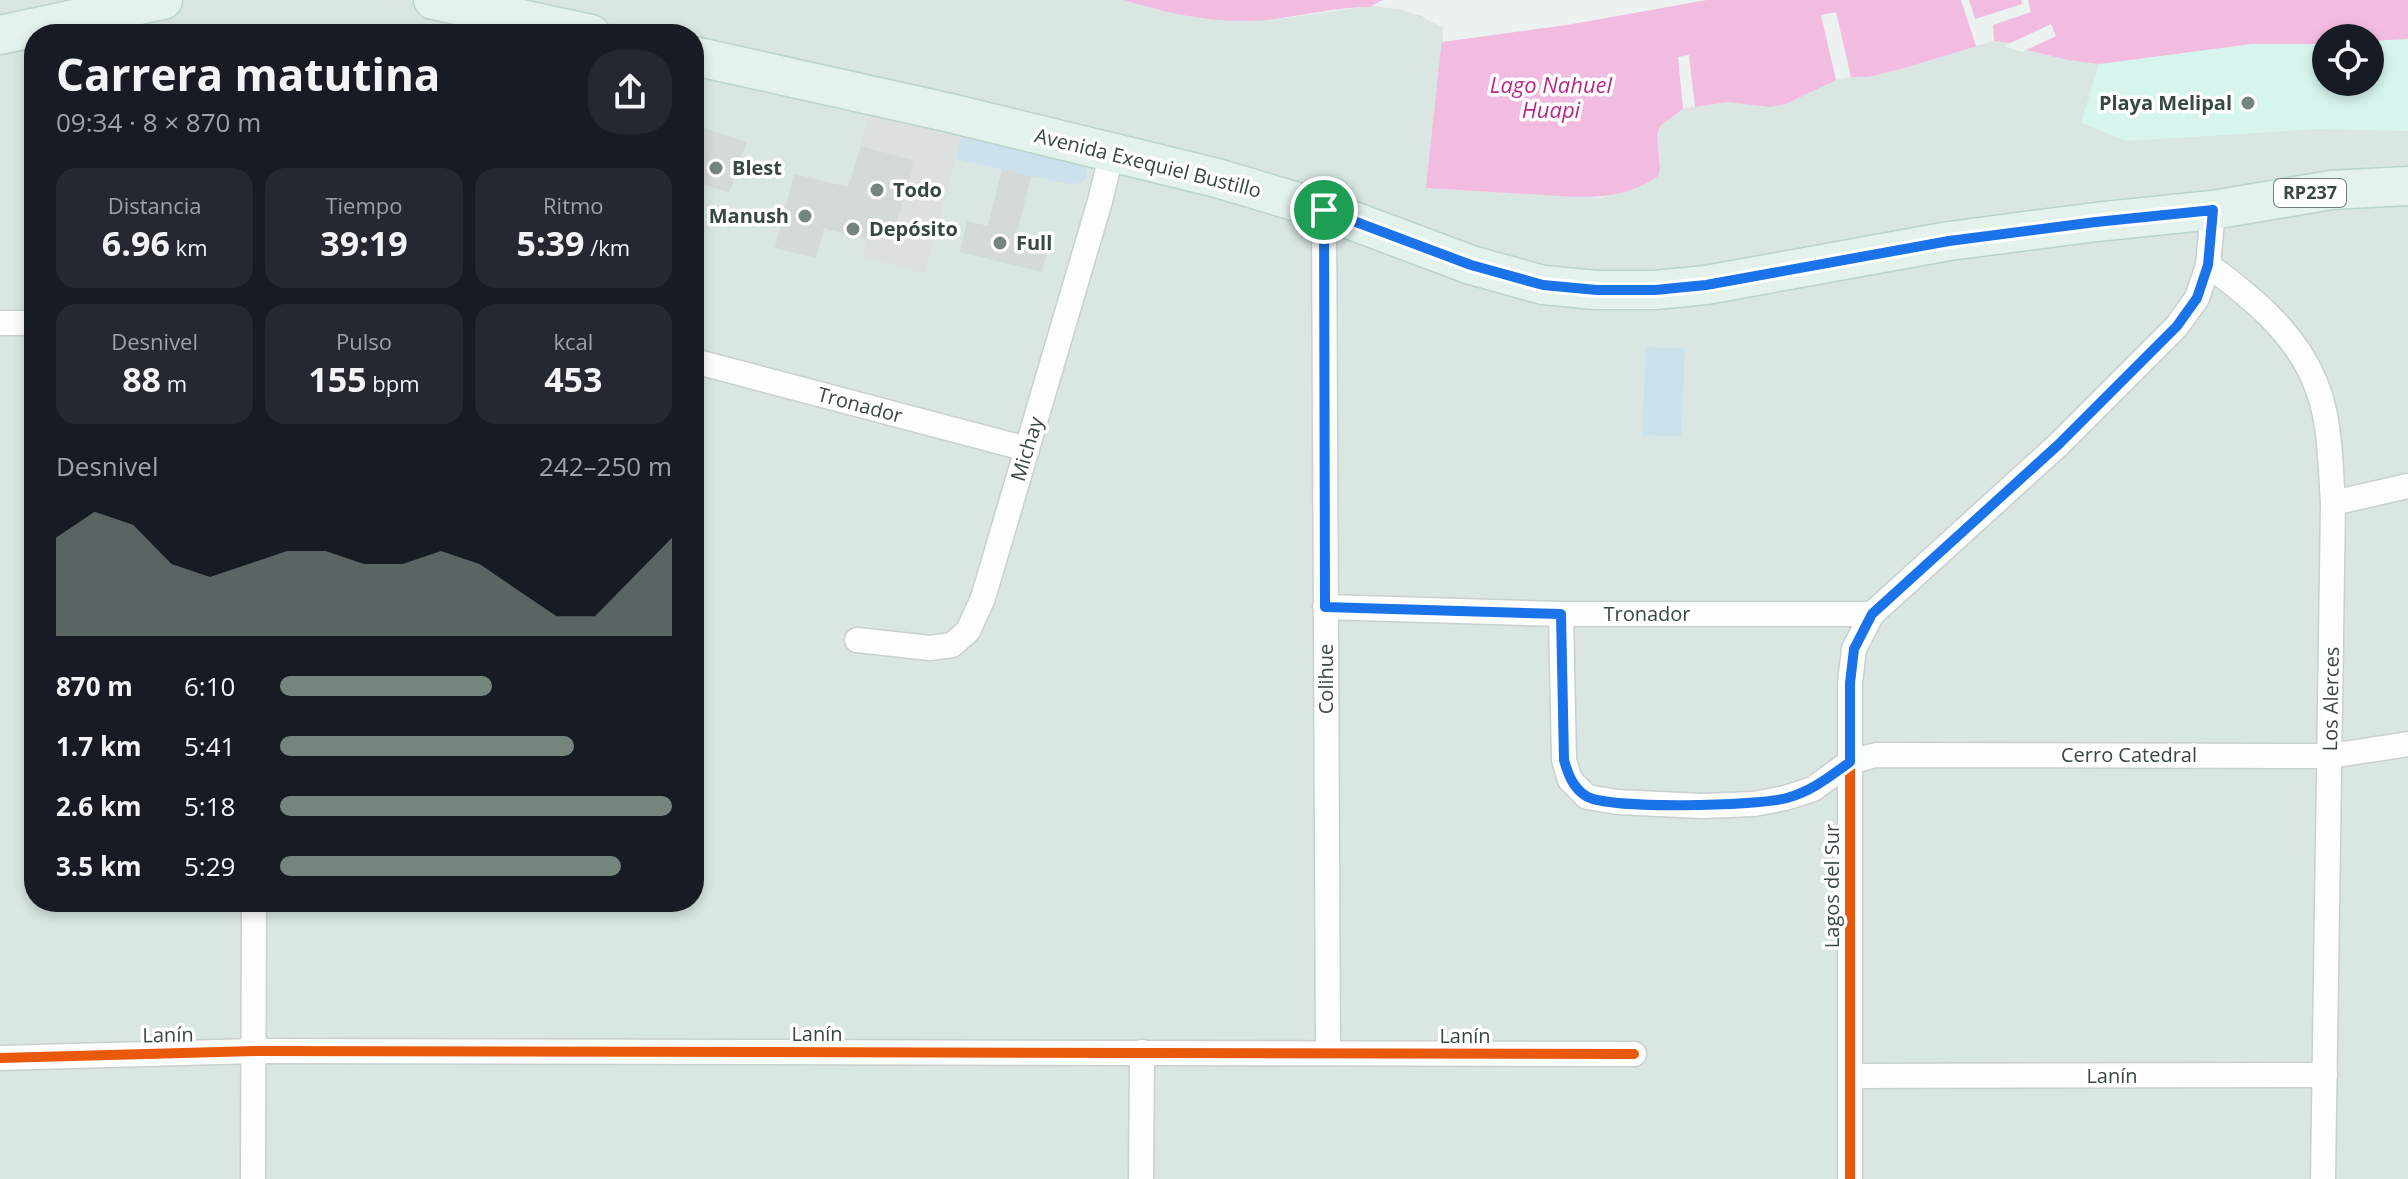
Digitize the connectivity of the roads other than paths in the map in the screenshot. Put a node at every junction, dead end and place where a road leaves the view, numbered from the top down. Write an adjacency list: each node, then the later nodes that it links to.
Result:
1 (163, 0): 3 (main road)
2 (433, 0): 4 (main road)
3 (51, 24)
4 (545, 24)
5 (24, 30): 6 (main road)
6 (0, 35)
7 (704, 58): 8 (main road, Avenida Exequiel Bustillo / RP237)
8 (1112, 152): 11 (main road, Avenida Exequiel Bustillo / RP237); 17 (street, Michay)
9 (2408, 186): 12 (main road, Avenida Exequiel Bustillo / RP237)
10 (2408, 206): 12 (main road, Avenida Exequiel Bustillo / RP237)
11 (1324, 210): 12 (main road, Avenida Exequiel Bustillo / RP237); 20 (street, Colihue)
12 (2213, 210): 13 (street, Lagos del Sur)
13 (2208, 265): 19 (street, Los Alerces); 22 (street, Lagos del Sur)
14 (0, 323): 15 (street)
15 (24, 323)
16 (704, 364): 17 (street, Tronador)
17 (1027, 449): 23 (street, Michay)
18 (2408, 486): 19 (street)
19 (2333, 503): 25 (street, Los Alerces)
20 (1325, 607): 21 (street, Tronador); 30 (street, Colihue)
21 (1561, 614): 22 (street, Tronador); 26 (street)
22 (1872, 614): 26 (street, Lagos del Sur)
23 (857, 640)
24 (2408, 744): 25 (street, Cerro Catedral)
25 (2330, 756): 26 (street, Cerro Catedral); 33 (street, Los Alerces)
26 (1850, 762): 34 (street, Lagos del Sur)
27 (254, 912): 28 (street)
28 (255, 1051): 29 (street, Lanín); 32 (street, Lanín); 35 (street)
29 (1142, 1052): 30 (street, Lanín); 36 (street)
30 (1328, 1053): 31 (street, Lanín)
31 (1634, 1054)
32 (0, 1058)
33 (2325, 1075): 34 (street, Lanín); 38 (street, Los Alerces)
34 (1851, 1076): 37 (street, Lagos del Sur)
35 (253, 1179)
36 (1141, 1179)
37 (1850, 1179)
38 (2323, 1179)

